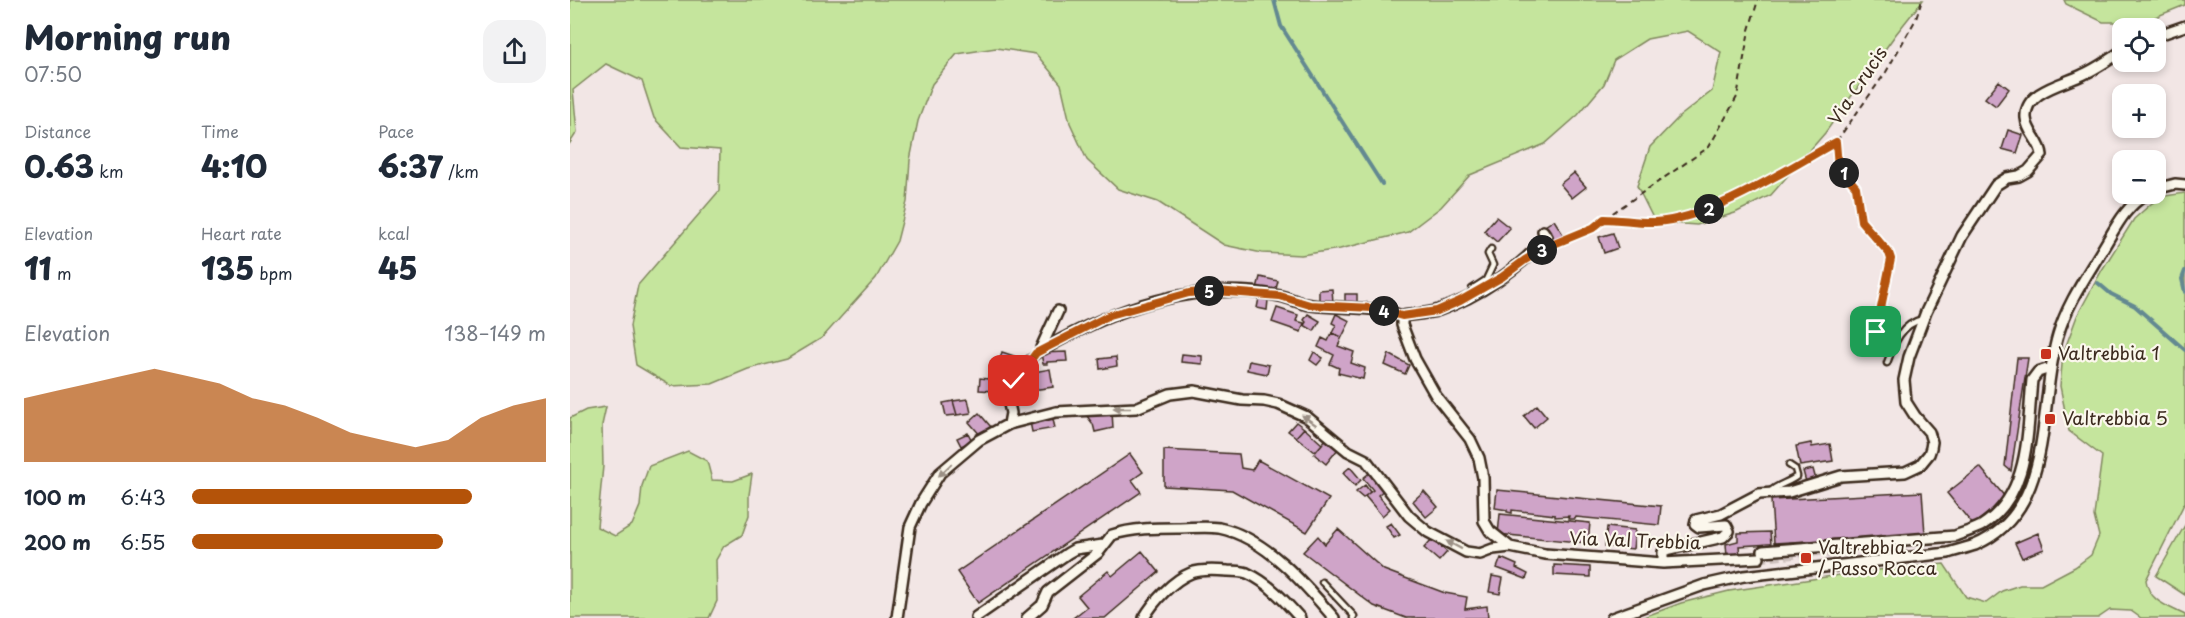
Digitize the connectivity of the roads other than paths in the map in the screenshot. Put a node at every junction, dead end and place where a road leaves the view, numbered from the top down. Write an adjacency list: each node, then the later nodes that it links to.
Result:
1 (2185, 26): 2 (street)
2 (2166, 33)
3 (2112, 57): 12 (street)
4 (2185, 185): 5 (street)
5 (2166, 186)
6 (2133, 204): 15 (street)
7 (1543, 231): 9 (street)
8 (1491, 249): 9 (lane)
9 (1472, 294): 11 (street)
10 (1058, 311): 13 (street)
11 (1402, 316): 13 (street); 21 (street)
12 (1923, 319): 14 (lane); 19 (street)
13 (1044, 349): 16 (street)
14 (1887, 363)
15 (2050, 369): 22 (street, Via Val Trebbia); 31 (street)
16 (1009, 404): 17 (street)
17 (1009, 424): 21 (street, one-way to 17); 25 (street, one-way to 25)
18 (1790, 465): 19 (lane)
19 (1770, 492): 22 (street)
20 (1103, 544): 24 (street); 26 (street); 29 (street)
21 (1510, 547): 22 (street, Via Val Trebbia)
22 (1663, 563)
23 (1322, 582): 30 (lane)
24 (976, 617)
25 (897, 618)
26 (1027, 618)
27 (1144, 618): 28 (street)
28 (1300, 618)
29 (1334, 618)
30 (1353, 618)
31 (1612, 618)

